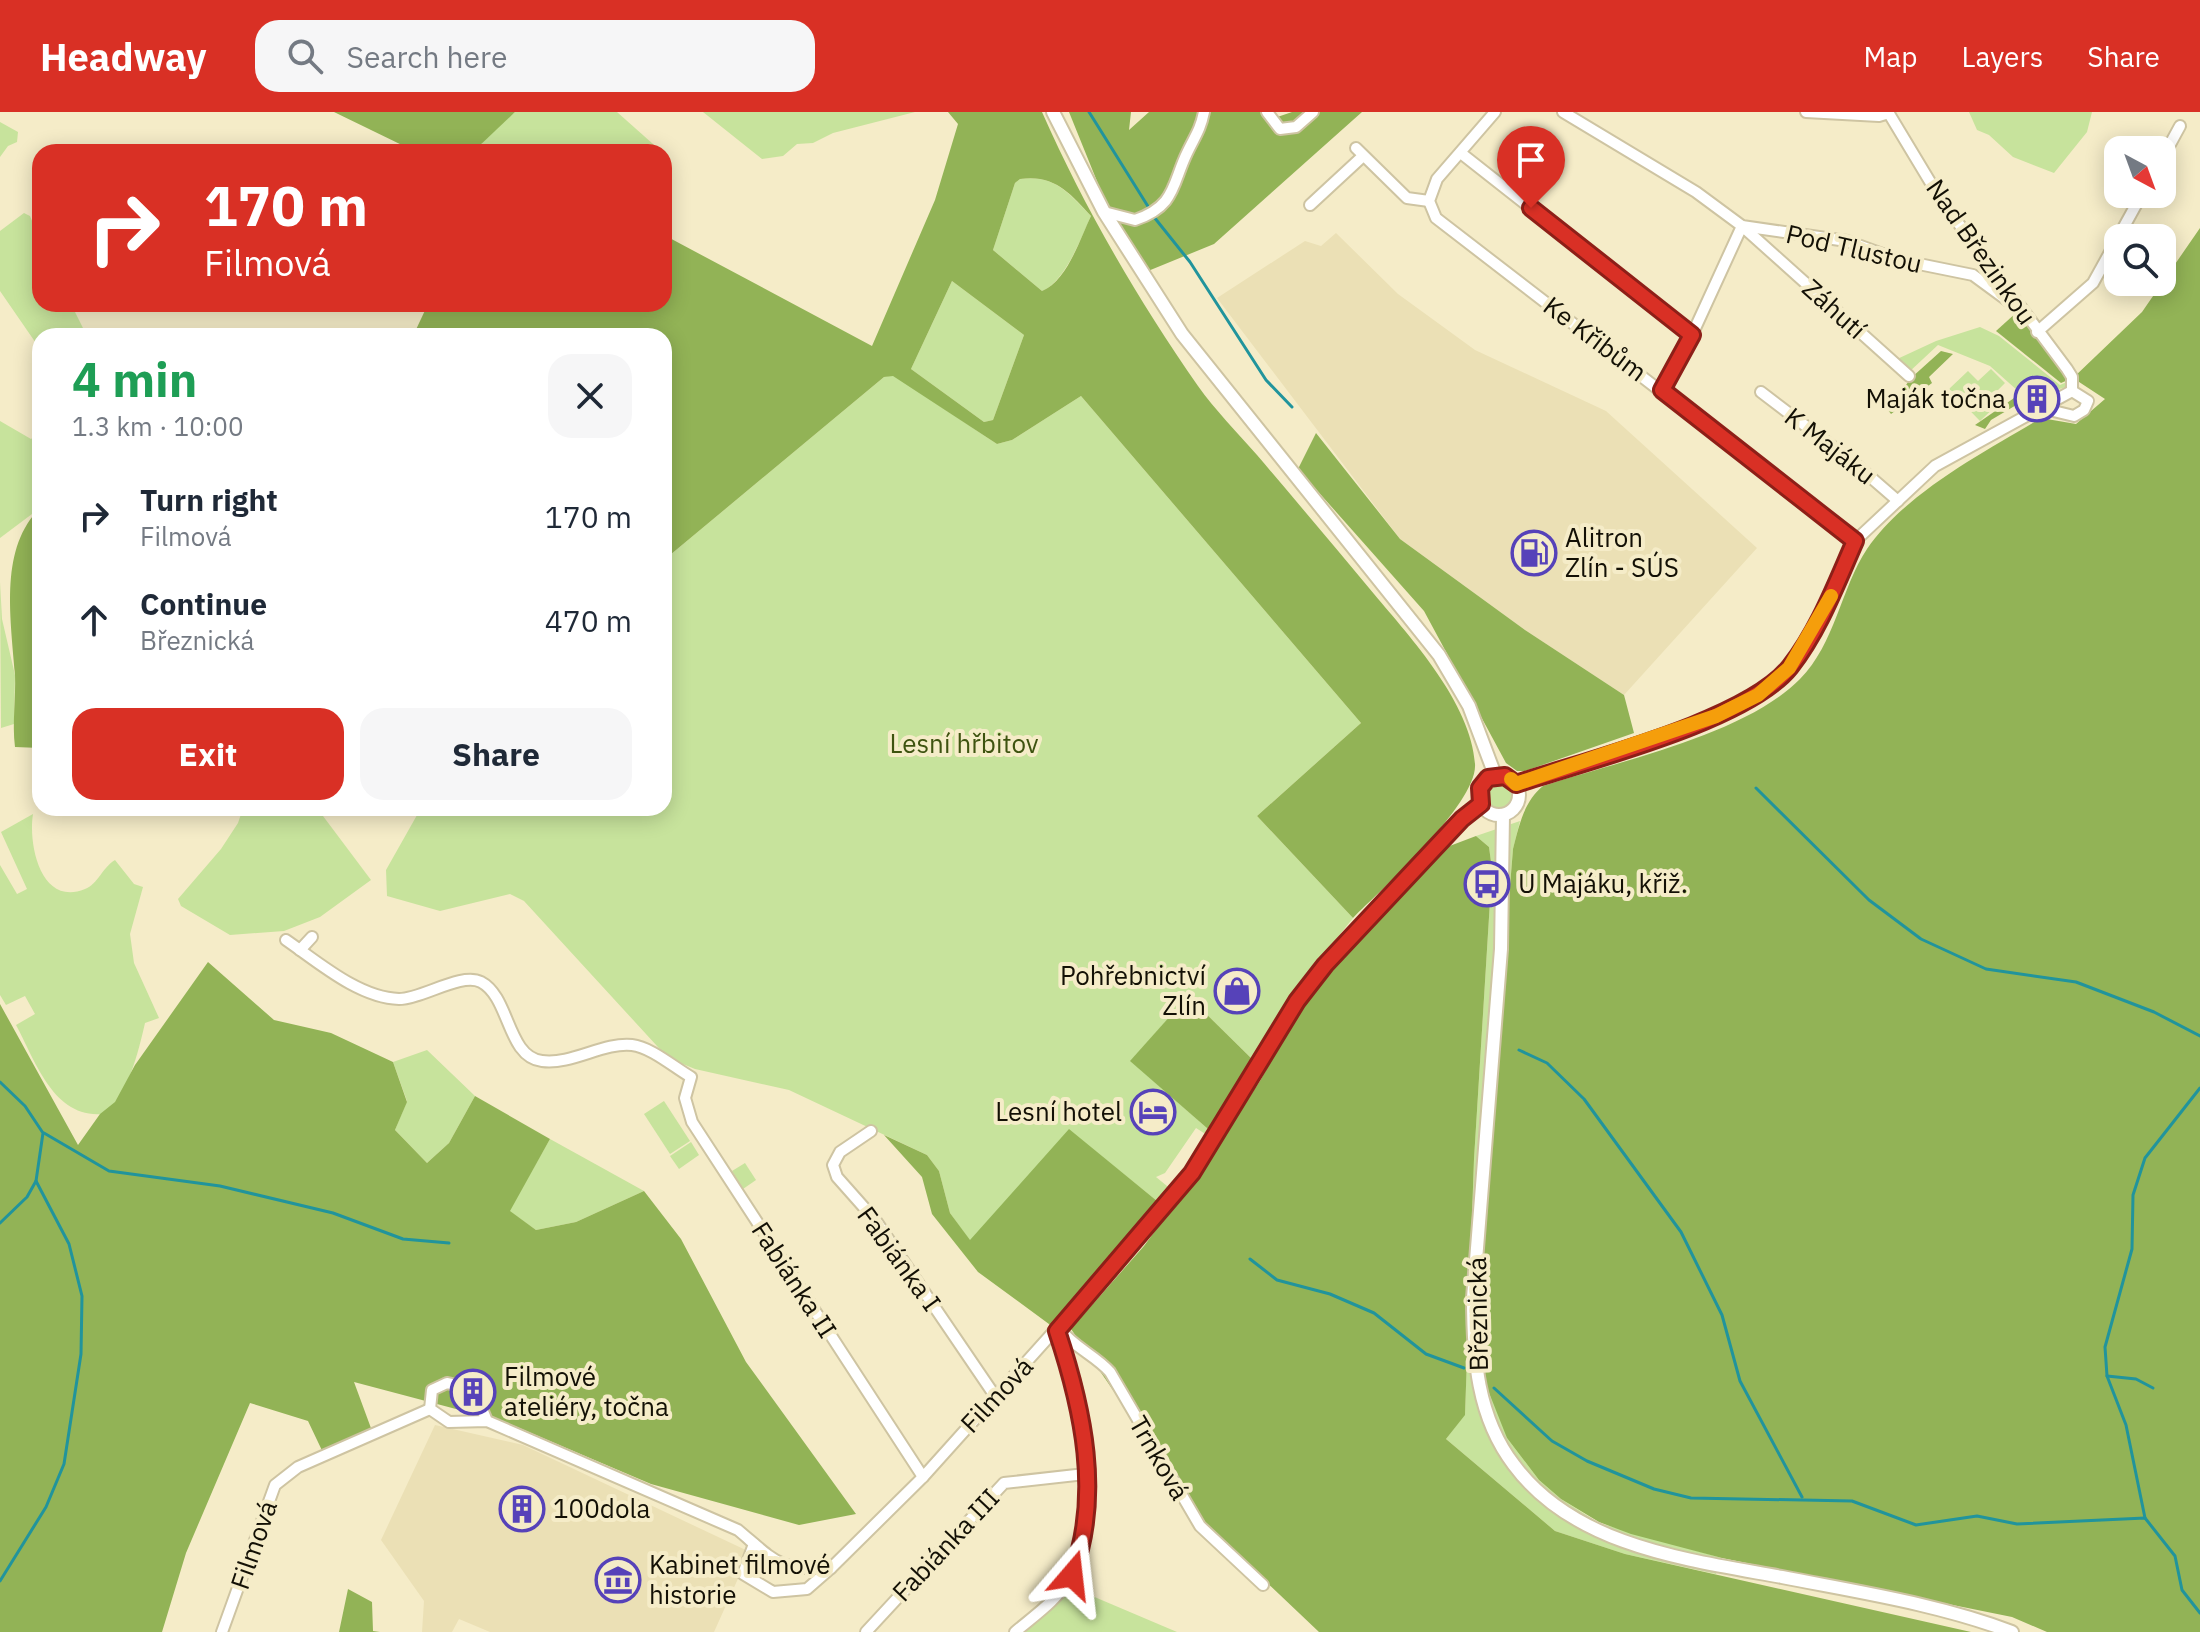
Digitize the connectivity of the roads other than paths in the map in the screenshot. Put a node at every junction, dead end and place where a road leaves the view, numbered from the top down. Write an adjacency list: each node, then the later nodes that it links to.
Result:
1 (1053, 112): 15 (main road)
2 (1204, 112): 15 (street)
3 (1267, 112): 4 (street)
4 (1313, 112)
5 (1495, 112): 11 (street)
6 (1563, 112): 16 (street, Pod Tlustou)
7 (1806, 112): 8 (street)
8 (1889, 113): 17 (street, Nad Březinkou)
9 (2180, 126): 10 (street)
10 (2175, 136)
11 (1462, 154): 12 (street); 19 (street)
12 (1429, 201): 13 (street); 21 (street, Ke Křibům)
13 (1310, 205)
14 (2134, 208): 18 (street)
15 (1104, 212): 27 (main road)
16 (1742, 226): 17 (street, Pod Tlustou); 19 (street); 20 (street, Záhutí)
17 (2022, 311): 18 (street, Nad Březinkou)
18 (2037, 332): 22 (street, Nad Březinkou)
19 (1692, 335): 21 (street)
20 (1909, 376)
21 (1662, 390): 26 (street, Ke Křibům)
22 (2072, 391): 24 (street, K Majáku); 24 (street, Nad Březinkou)
23 (1761, 392): 25 (street, K Majáku)
24 (2041, 408): 25 (street, K Majáku)
25 (1898, 501): 26 (street, K Majáku)
26 (1855, 541): 28 (street, K Majáku)
27 (1495, 775): 28 (main road); 29 (main road)
28 (1516, 784): 30 (main road, Březnická)
29 (1481, 804): 30 (main road); 35 (street, Filmová)
30 (1503, 815): 47 (main road, Březnická)
31 (312, 937): 33 (street)
32 (286, 940): 33 (street)
33 (300, 950): 40 (street, Fabiánka II)
34 (871, 1131): 36 (street, Fabiánka I)
35 (1058, 1330): 36 (street, Filmová); 39 (street); 43 (street, Trnková)
36 (995, 1396): 40 (street, Filmová)
37 (430, 1409): 38 (street, Filmová); 38 (street, Filmová); 44 (street, Filmová)
38 (487, 1421): 41 (street, Filmová)
39 (1085, 1474): 45 (street, Fabiánka III); 46 (street)
40 (923, 1477): 42 (street, Filmová)
41 (754, 1544): 42 (street, Filmová); 42 (street, Filmová)
42 (831, 1568)
43 (1263, 1585)
44 (222, 1632)
45 (866, 1632)
46 (1015, 1632)
47 (2012, 1632)

